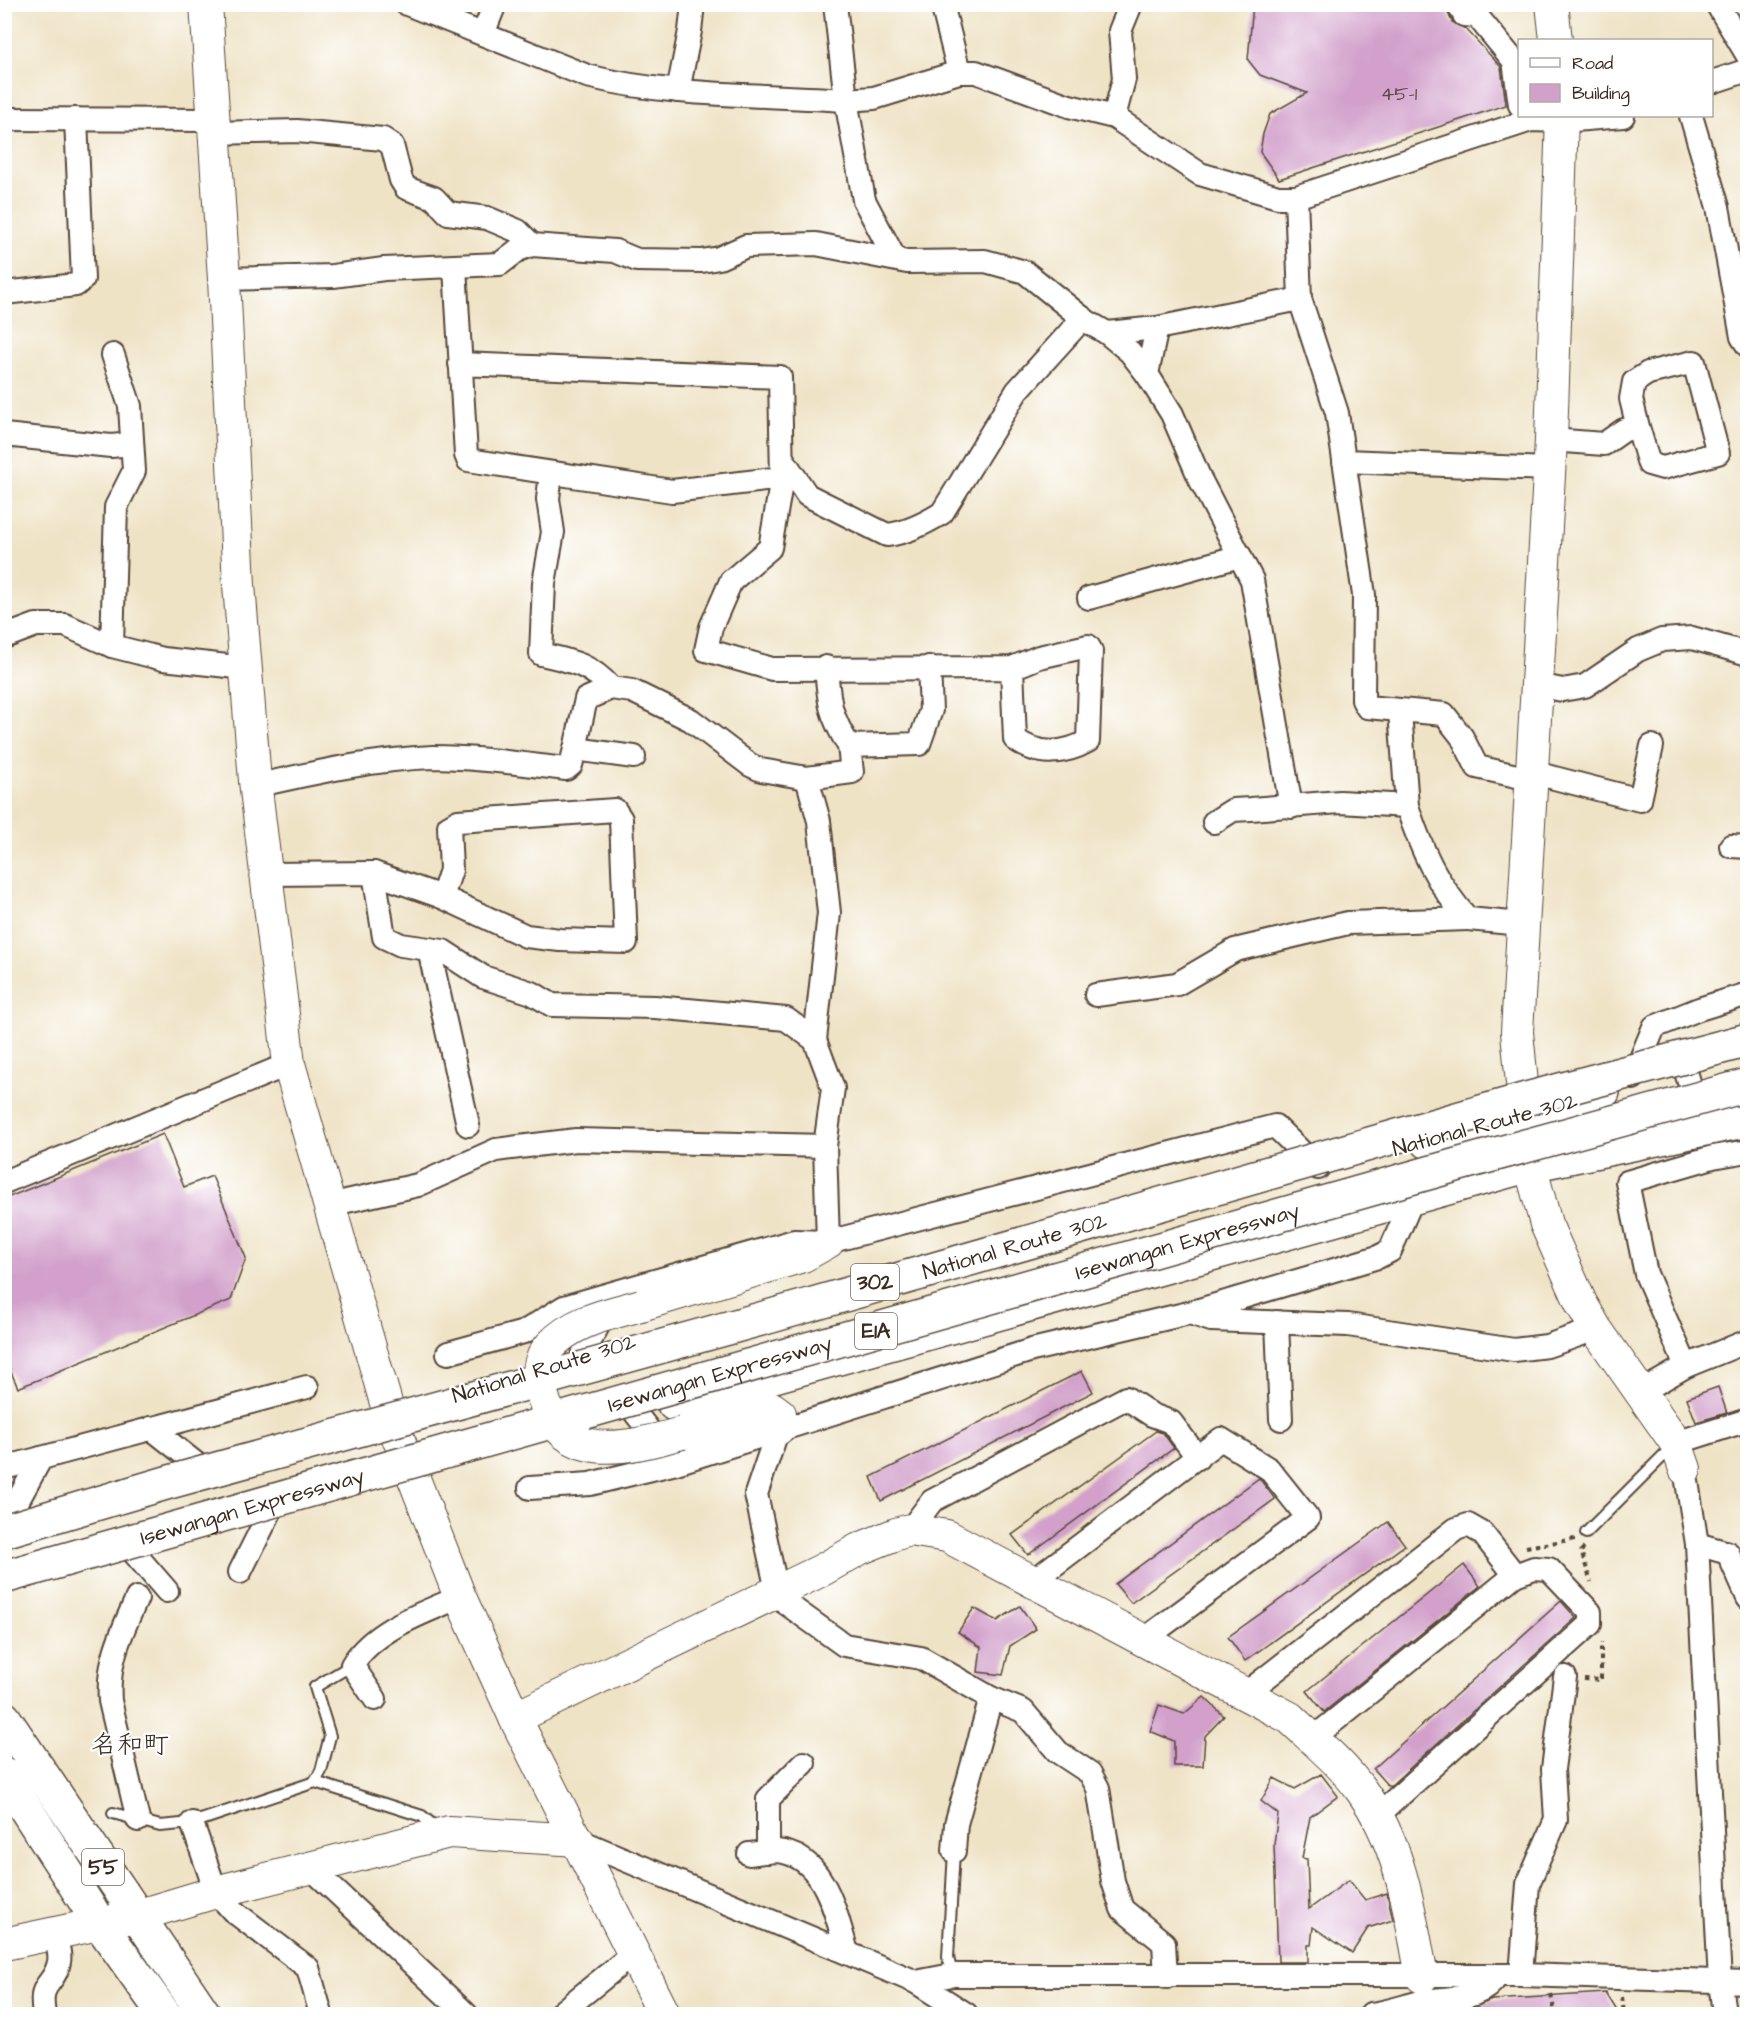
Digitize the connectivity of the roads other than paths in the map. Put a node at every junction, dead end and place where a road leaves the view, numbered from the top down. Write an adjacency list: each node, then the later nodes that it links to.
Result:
1 (206, 4): 28 (street)
2 (407, 4): 11 (street)
3 (495, 4): 11 (street)
4 (693, 4): 17 (street)
5 (835, 4): 19 (street)
6 (942, 4): 15 (street)
7 (1131, 4): 21 (street)
8 (1458, 4): 18 (street)
9 (1552, 4): 12 (street)
10 (1717, 4): 13 (street)
11 (483, 34): 17 (street)
12 (1556, 39)
13 (1748, 56)
14 (1748, 70): 16 (street)
15 (959, 72): 19 (street); 21 (street)
16 (1713, 82)
17 (678, 90): 19 (street)
18 (1518, 92)
19 (846, 100): 31 (street)
20 (1518, 116): 29 (street)
21 (1114, 117): 29 (street)
22 (1525, 117): 25 (street)
23 (1592, 117): 25 (street)
24 (1691, 117): 39 (street)
25 (1562, 118): 46 (street)
26 (4, 119): 27 (street)
27 (76, 119): 28 (street); 34 (street)
28 (214, 126): 30 (street); 33 (street)
29 (1296, 196): 35 (street)
30 (532, 245): 31 (street); 32 (street)
31 (895, 259): 36 (street)
32 (455, 267): 33 (street); 41 (street)
33 (224, 279): 56 (street)
34 (4, 293)
35 (1299, 299): 37 (street); 47 (street)
36 (1083, 318): 38 (street); 48 (street)
37 (1157, 328): 38 (street); 42 (street)
38 (1107, 333): 42 (street)
39 (1748, 346)
40 (113, 355): 45 (street)
41 (460, 364): 48 (street); 49 (street)
42 (1147, 374): 50 (street)
43 (1638, 427): 43 (street); 46 (street)
44 (4, 435): 45 (street)
45 (132, 444): 53 (street)
46 (1550, 455): 47 (street); 59 (street)
47 (1344, 461): 61 (street)
48 (782, 468): 49 (street); 55 (street)
49 (551, 473): 60 (street)
50 (1240, 556): 51 (street); 70 (street)
51 (1089, 598)
52 (4, 637): 53 (street)
53 (112, 646): 56 (street)
54 (1748, 654): 59 (street)
55 (826, 667): 57 (street); 62 (street)
56 (246, 668): 68 (street)
57 (929, 668): 58 (street); 62 (street)
58 (1012, 668): 58 (street)
59 (1538, 685): 66 (street)
60 (611, 688): 64 (street); 67 (street)
61 (1400, 711): 66 (street); 69 (street)
62 (849, 746): 67 (street)
63 (1652, 746): 66 (street)
64 (575, 750): 65 (street); 68 (street)
65 (634, 757)
66 (1531, 775): 76 (street)
67 (807, 777): 81 (street)
68 (255, 786): 73 (street)
69 (1407, 806): 70 (street); 75 (street)
70 (1292, 807): 71 (street)
71 (1214, 822)
72 (374, 873): 73 (street); 74 (street); 77 (street)
73 (268, 874): 84 (street)
74 (442, 897): 74 (street)
75 (1468, 919): 76 (street); 79 (street)
76 (1522, 924): 89 (street)
77 (429, 949): 81 (street); 91 (street)
78 (1748, 994): 86 (street)
79 (1096, 995)
80 (1748, 1027): 89 (main road, bridge)
81 (814, 1040): 93 (street)
82 (1748, 1040): 89 (main road, Isewangan Expressway / E1A, bridge)
83 (1748, 1047): 85 (main road, National Route 302 / 302)
84 (289, 1064): 98 (street); 100 (street)
85 (1684, 1065): 86 (main road, National Route 302 / 302); 92 (street)
86 (1632, 1083): 89 (main road, National Route 302 / 302)
87 (1748, 1085): 95 (main road, Isewangan Expressway / E1A, bridge)
88 (1748, 1096): 95 (main road, bridge)
89 (1526, 1109): 96 (street); 97 (main road, National Route 302 / 302); 127 (main road, Isewangan Expressway / E1A, bridge)
90 (1748, 1120): 92 (main road)
91 (468, 1125)
92 (1708, 1143): 94 (street); 96 (main road); 109 (street)
93 (825, 1146): 100 (street); 101 (street)
94 (1748, 1151)
95 (1460, 1164): 135 (main road, Isewangan Expressway / E1A, bridge)
96 (1530, 1165): 99 (main road); 105 (street)
97 (1318, 1168): 101 (street); 108 (main road, National Route 302 / 302)
98 (4, 1182)
99 (1413, 1198): 103 (street); 112 (main road)
100 (329, 1205): 113 (street)
101 (828, 1242): 102 (street)
102 (629, 1298): 107 (street); 108 (street); 117 (street, bridge)
103 (1189, 1313): 104 (street); 117 (street)
104 (1276, 1322): 105 (street); 114 (street)
105 (1596, 1329): 111 (street)
106 (1748, 1341): 109 (street)
107 (448, 1353)
108 (583, 1354): 113 (main road, National Route 302 / 302)
109 (1686, 1366): 111 (street)
110 (308, 1387): 116 (street)
111 (1641, 1392): 118 (street)
112 (636, 1414): 121 (street); 124 (main road)
113 (390, 1417): 123 (main road, National Route 302 / 302); 124 (street)
114 (1281, 1419)
115 (1748, 1420): 118 (street)
116 (151, 1428): 119 (street); 123 (street)
117 (778, 1429): 121 (street); 138 (street)
118 (1680, 1456): 129 (lane); 130 (street)
119 (41, 1458): 122 (street); 127 (street)
120 (1198, 1458): 128 (street); 136 (street); 142 (street)
121 (676, 1464): 125 (street)
122 (4, 1468)
123 (204, 1470): 127 (main road, National Route 302 / 302)
124 (410, 1471): 126 (main road); 139 (street)
125 (530, 1488)
126 (272, 1508): 131 (main road); 133 (street)
127 (4, 1528)
128 (910, 1530): 136 (street); 138 (street)
129 (1586, 1533)
130 (1697, 1544): 132 (street); 175 (street)
131 (129, 1547): 135 (main road); 137 (street)
132 (1738, 1555): 141 (street)
133 (240, 1572)
134 (1515, 1575): 145 (street); 150 (street); 155 (street)
135 (4, 1579)
136 (1037, 1584): 142 (street)
137 (167, 1591)
138 (777, 1591): 146 (street); 149 (street)
139 (460, 1597): 143 (street); 149 (street)
140 (137, 1598): 156 (street)
141 (1748, 1598)
142 (1142, 1641): 145 (street)
143 (352, 1665): 147 (street); 153 (lane)
144 (1566, 1677): 171 (street)
145 (1245, 1694): 150 (street)
146 (991, 1698): 160 (street); 172 (street)
147 (375, 1699)
148 (4, 1718): 163 (main road, 55)
149 (515, 1718): 159 (street)
150 (1312, 1739): 155 (street)
151 (804, 1763): 167 (street)
152 (4, 1775): 164 (main road, 55)
153 (315, 1782): 157 (lane); 158 (lane)
154 (113, 1813): 156 (lane)
155 (1377, 1816): 173 (street)
156 (138, 1820): 157 (lane)
157 (192, 1823): 162 (street)
158 (443, 1833): 159 (street); 161 (street)
159 (578, 1840): 167 (street); 168 (street)
160 (954, 1851): 169 (lane)
161 (312, 1869): 162 (street); 181 (street)
162 (216, 1892): 163 (street); 180 (street)
163 (136, 1916): 164 (street); 179 (main road, 55)
164 (100, 1924): 165 (street); 178 (main road, 55)
165 (54, 1933): 166 (street); 177 (street)
166 (4, 1944)
167 (847, 1952): 174 (street)
168 (633, 1954): 182 (street); 183 (street)
169 (952, 1975): 172 (street); 174 (street)
170 (1498, 1975): 171 (street); 173 (street); 185 (street)
171 (1521, 1975): 175 (street)
172 (1166, 1977): 173 (street)
173 (1422, 1977)
174 (916, 1982): 184 (street)
175 (1720, 1982): 176 (street); 186 (street)
176 (1748, 1982)
177 (44, 2014)
178 (165, 2014)
179 (204, 2014)
180 (321, 2014)
181 (466, 2014)
182 (559, 2014)
183 (664, 2014)
184 (966, 2014)
185 (1383, 2014)
186 (1724, 2014)

